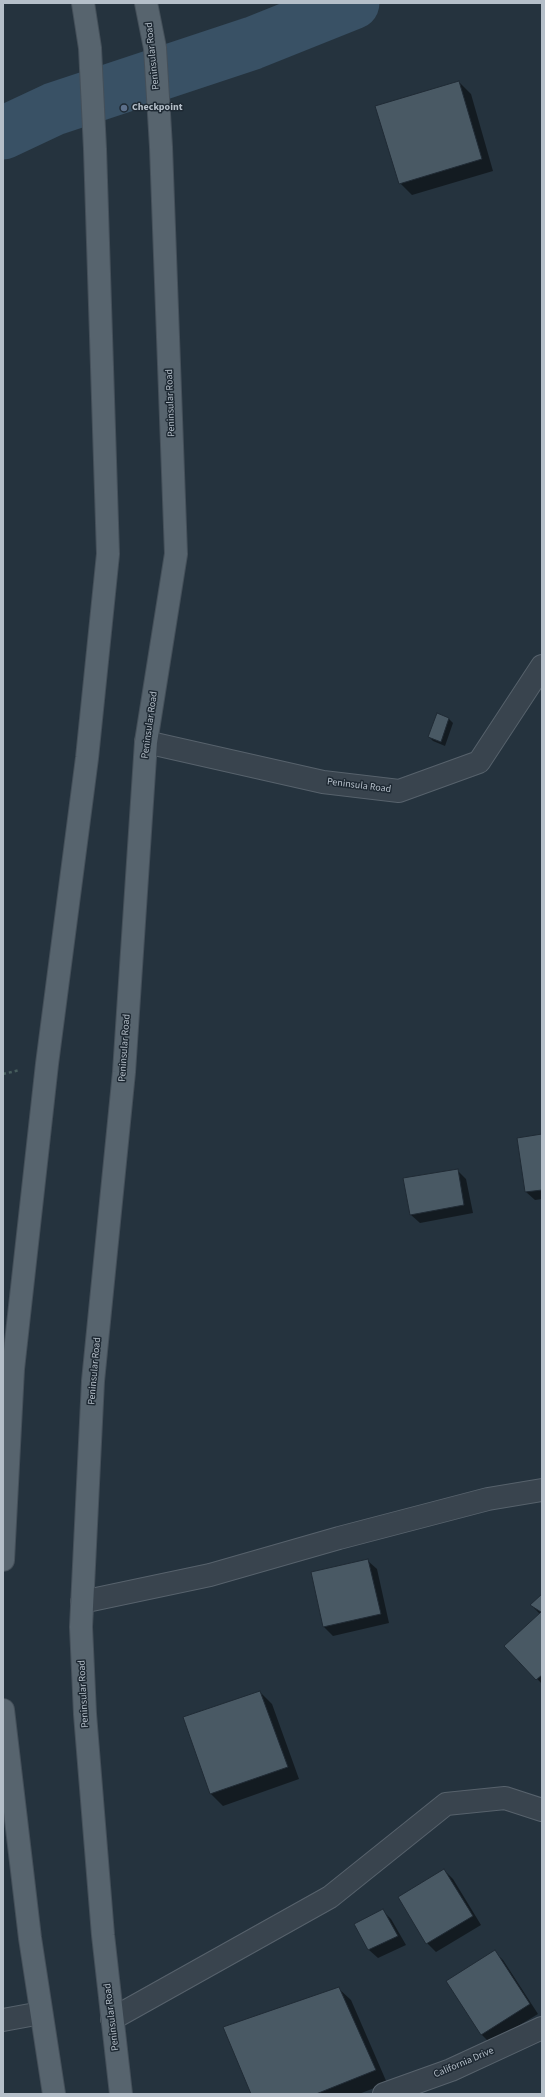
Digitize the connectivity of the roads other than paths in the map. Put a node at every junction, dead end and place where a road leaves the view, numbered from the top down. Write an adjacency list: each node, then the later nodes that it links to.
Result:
1 (83, 3): 6 (main road)
2 (146, 3): 4 (main road, Peninsular Road)
3 (542, 666): 4 (street, Peninsula Road)
4 (146, 742): 7 (main road, Peninsular Road)
5 (542, 1490): 7 (street)
6 (3, 1560)
7 (82, 1602): 12 (main road, Peninsular Road)
8 (3, 1710): 9 (main road)
9 (8, 1791): 11 (main road)
10 (542, 1810): 12 (street)
11 (41, 2013): 13 (street); 15 (main road)
12 (112, 2019): 16 (main road, Peninsular Road)
13 (3, 2020)
14 (542, 2028): 17 (street, California Drive)
15 (54, 2094)
16 (121, 2094)
17 (384, 2094)

